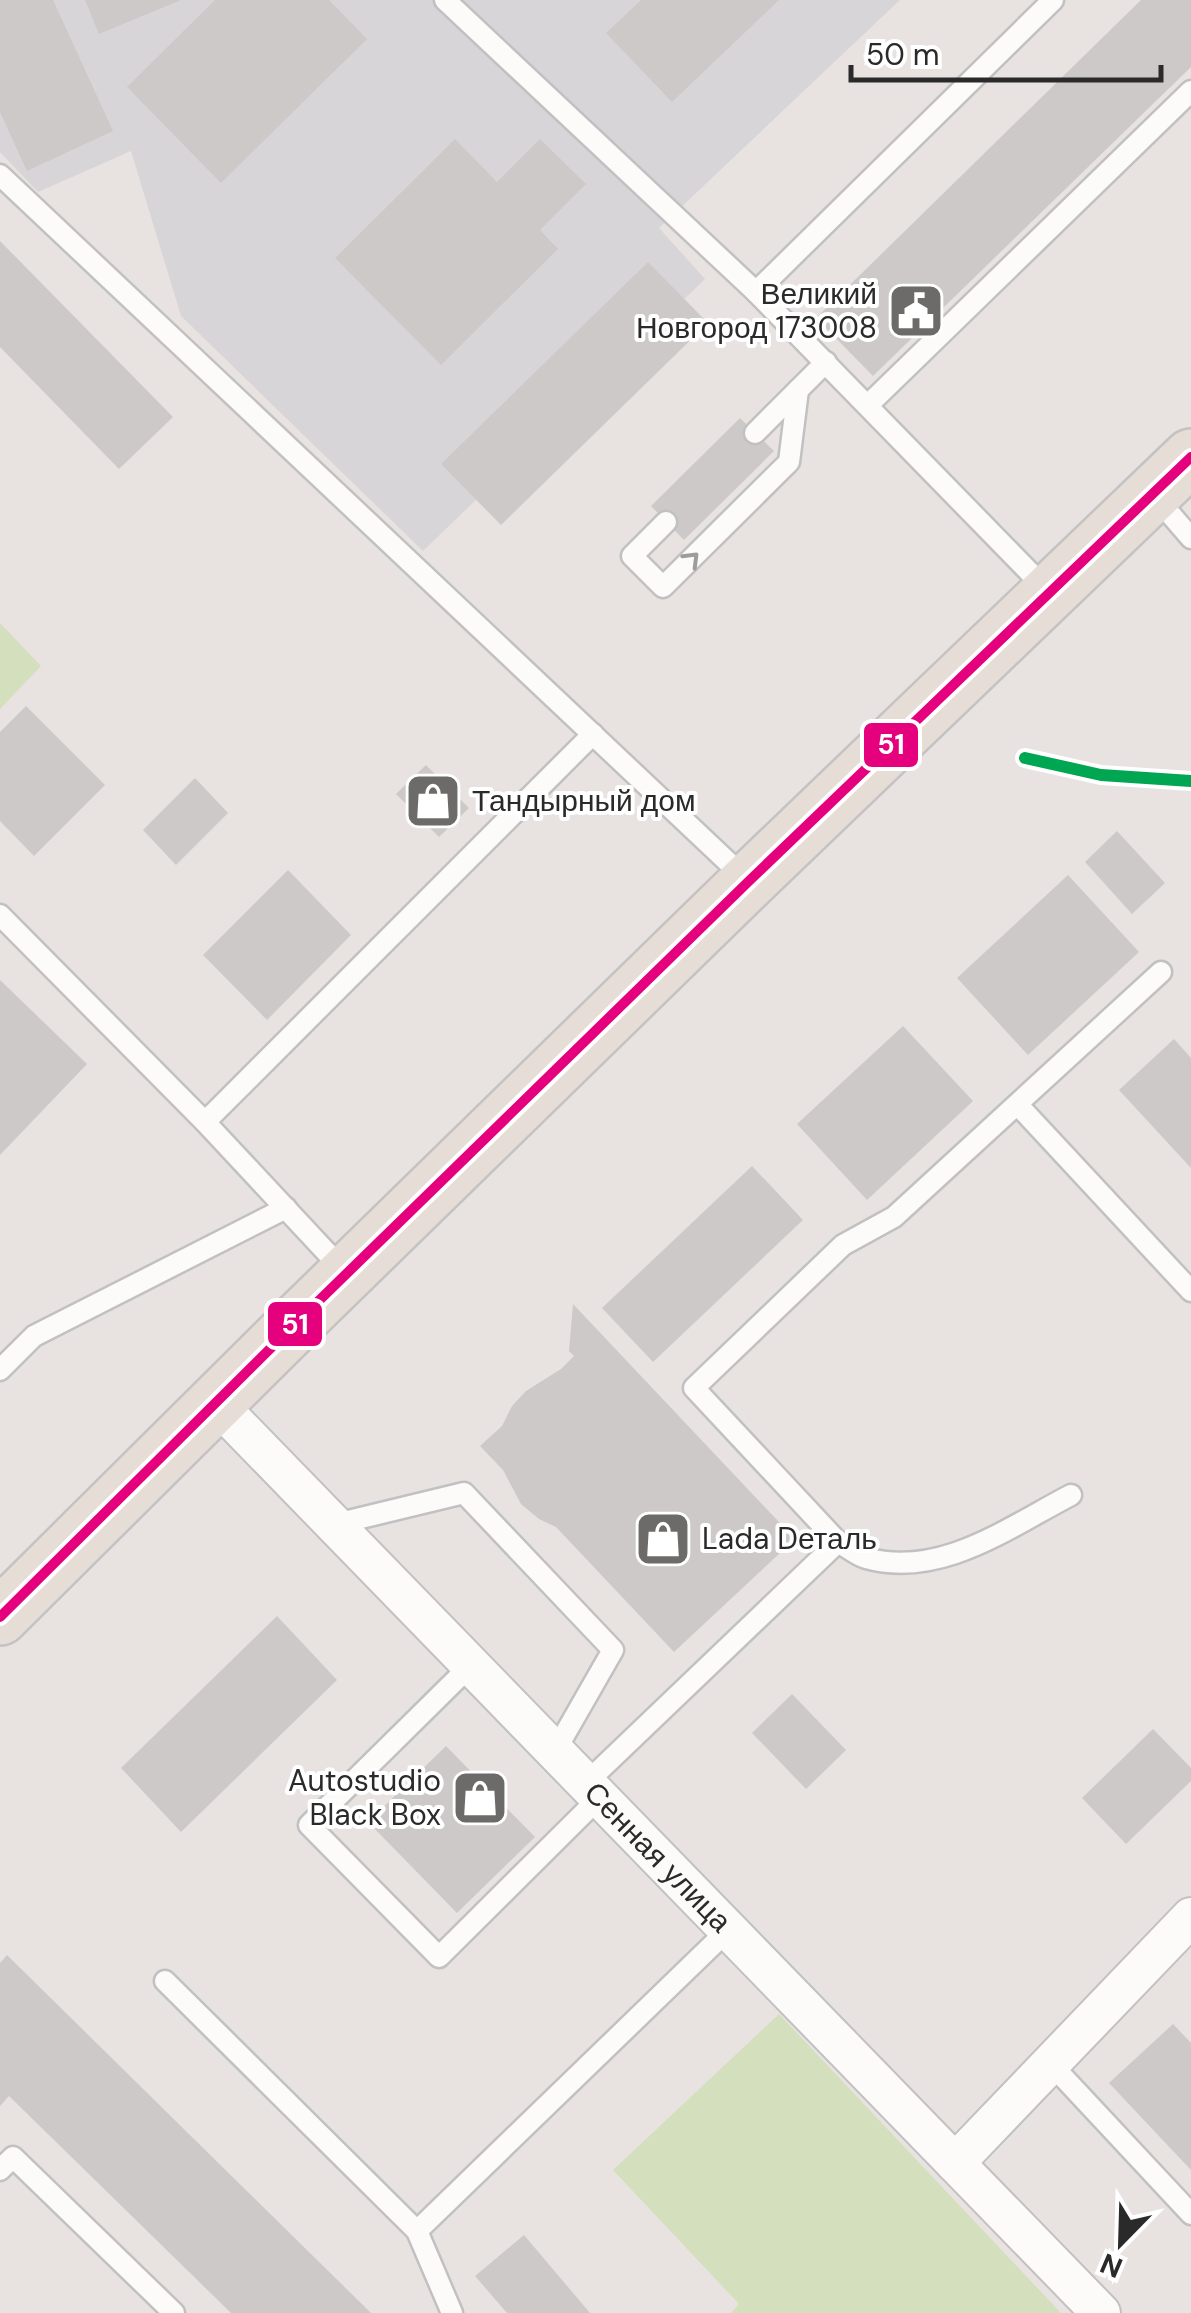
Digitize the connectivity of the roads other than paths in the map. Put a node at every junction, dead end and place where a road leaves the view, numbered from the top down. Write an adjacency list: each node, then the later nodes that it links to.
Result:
1 (445, 0): 5 (lane)
2 (1052, 0): 5 (lane)
3 (1191, 91): 8 (lane)
4 (0, 175): 14 (lane)
5 (756, 292): 6 (lane)
6 (826, 362): 7 (lane); 8 (lane)
7 (798, 390): 9 (lane); 11 (lane, one-way to 7)
8 (868, 405): 13 (lane)
9 (755, 434)
10 (1172, 476): 12 (lane); 13 (main road)
11 (666, 522)
12 (1191, 538)
13 (1049, 592): 15 (main road)
14 (593, 734): 15 (lane); 19 (lane)
15 (749, 881): 21 (main road)
16 (0, 915): 19 (lane)
17 (1161, 972): 18 (lane)
18 (1018, 1105): 22 (lane); 27 (lane)
19 (205, 1122): 20 (lane)
20 (286, 1208): 21 (lane); 23 (lane)
21 (346, 1274): 24 (main road)
22 (1191, 1291)
23 (0, 1370)
24 (216, 1402): 26 (street, Сенная улица); 28 (main road)
25 (1071, 1495): 27 (lane)
26 (332, 1525): 29 (street, Сенная улица); 30 (lane)
27 (838, 1542): 31 (lane)
28 (0, 1617)
29 (470, 1666): 30 (street, Сенная улица); 31 (lane)
30 (554, 1753): 31 (street, Сенная улица)
31 (592, 1791): 33 (street, Сенная улица)
32 (1191, 1917): 35 (street)
33 (728, 1930): 36 (street, Сенная улица); 39 (lane)
34 (165, 1981): 39 (lane)
35 (1051, 2064): 36 (street); 38 (lane)
36 (955, 2164): 42 (street, Сенная улица)
37 (0, 2170): 40 (lane)
38 (1191, 2214)
39 (417, 2231): 41 (lane)
40 (174, 2313)
41 (452, 2313)
42 (1101, 2313)

